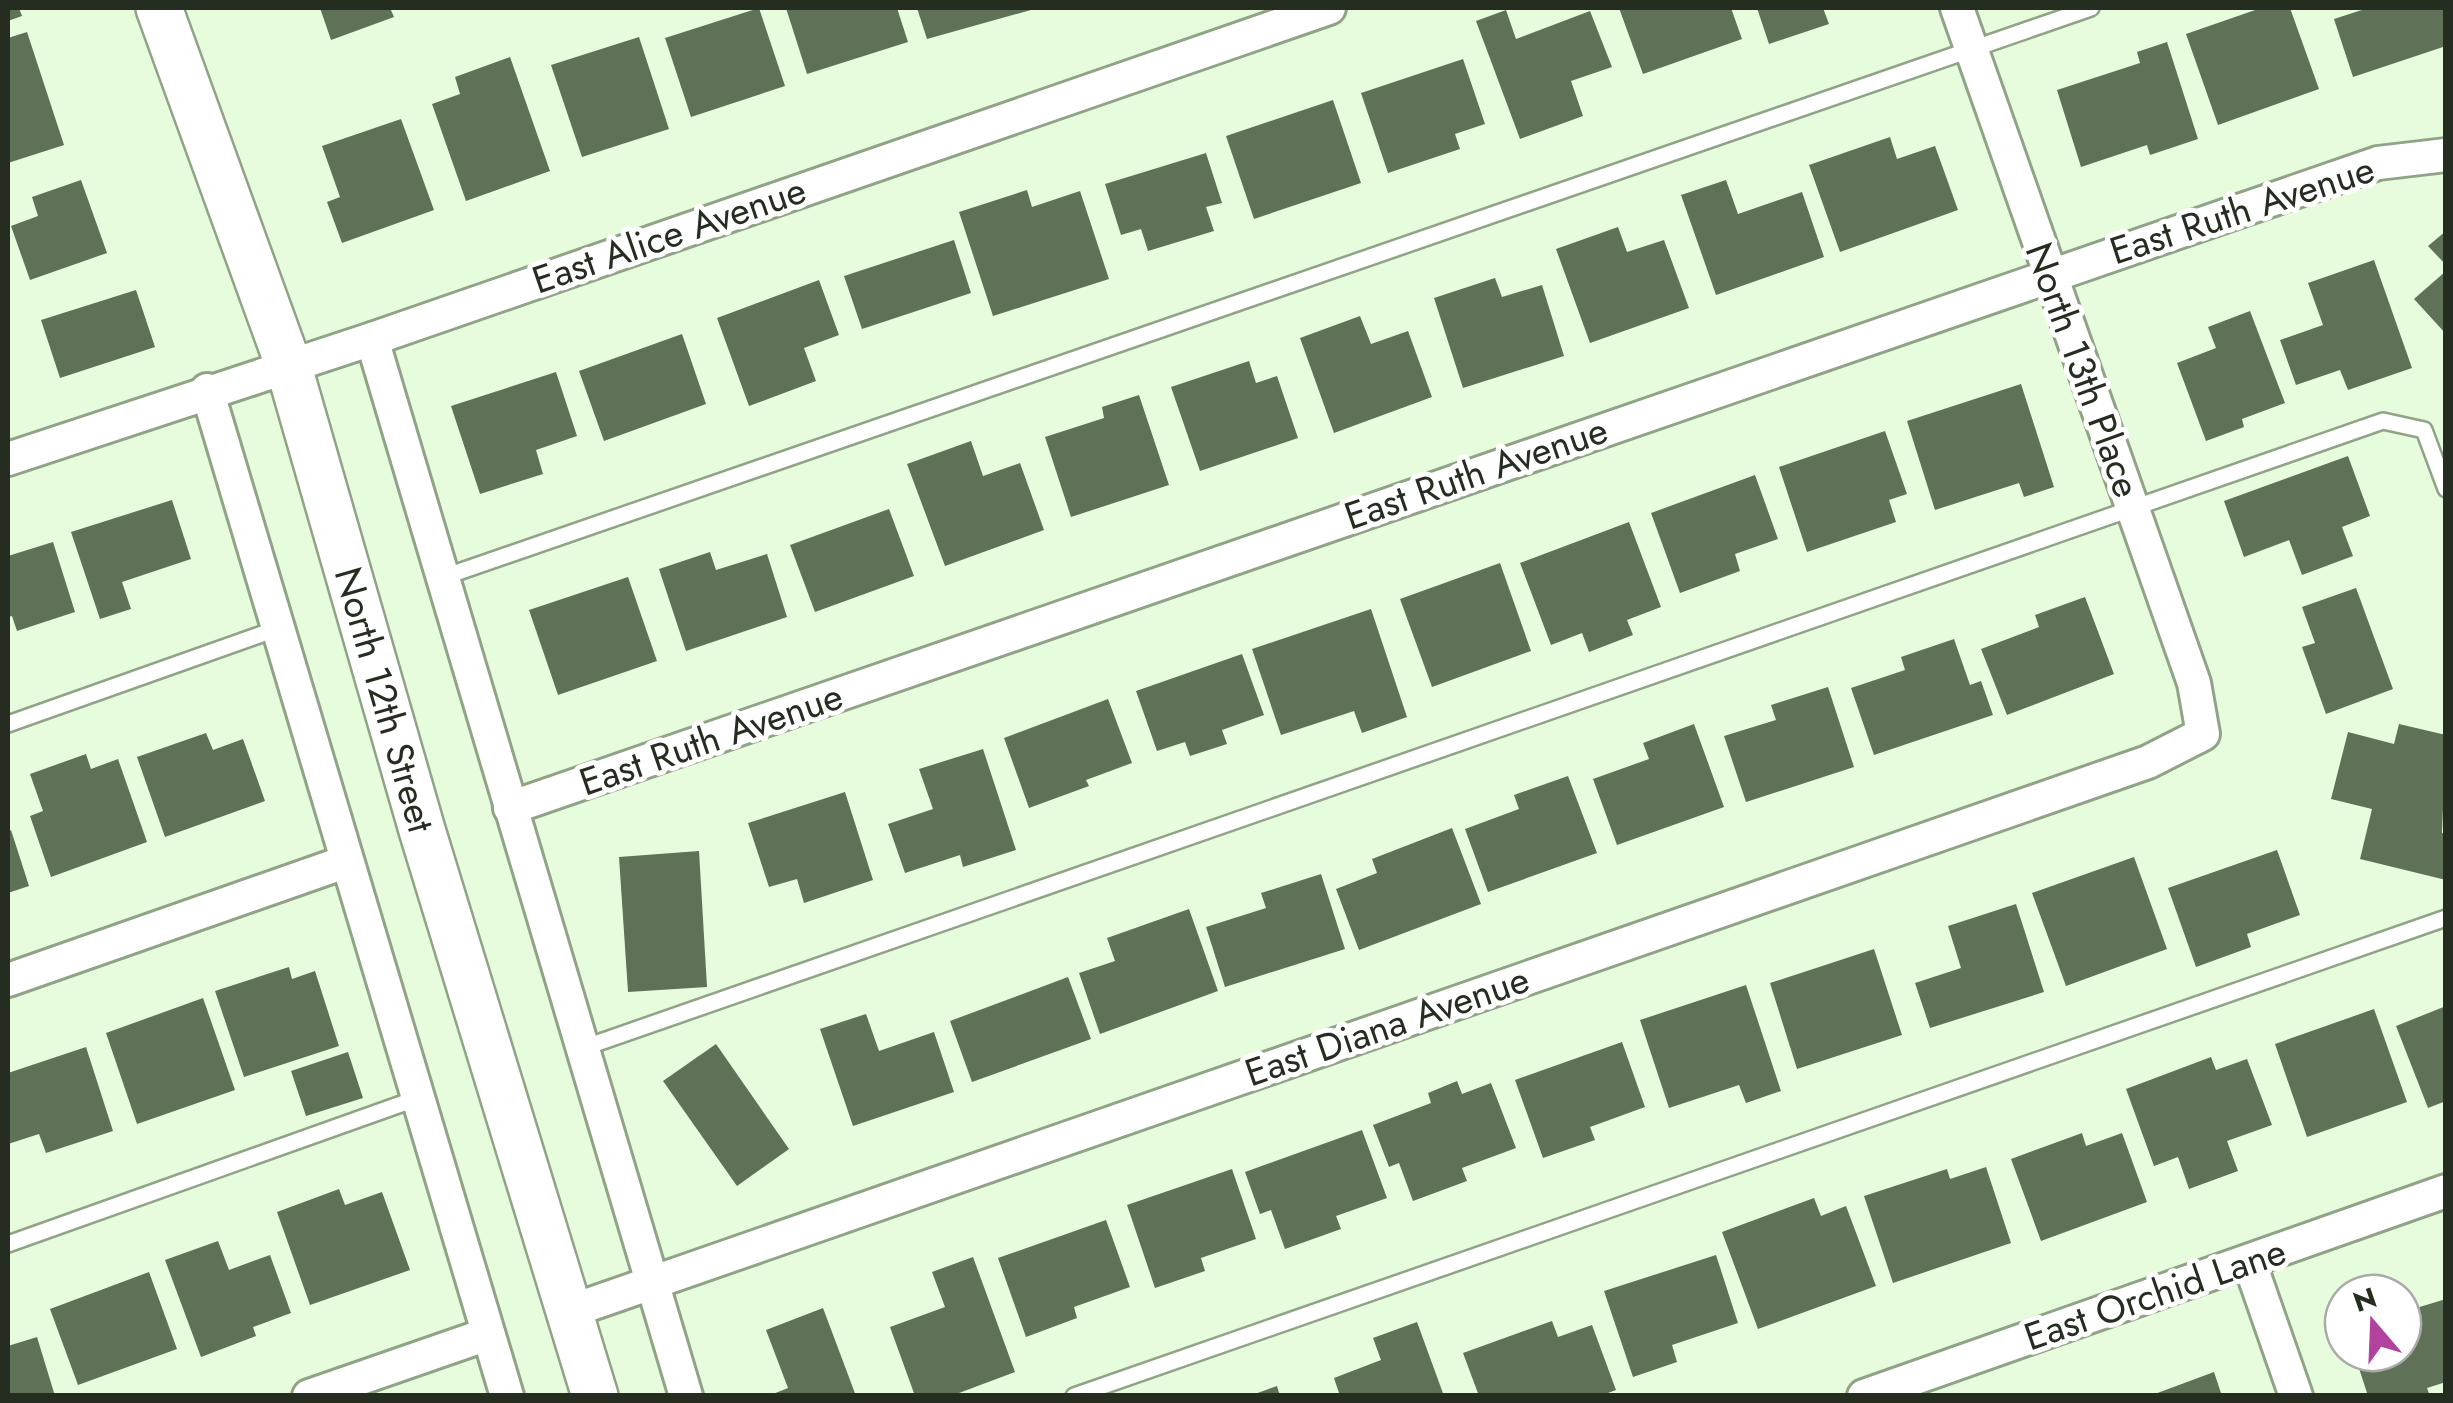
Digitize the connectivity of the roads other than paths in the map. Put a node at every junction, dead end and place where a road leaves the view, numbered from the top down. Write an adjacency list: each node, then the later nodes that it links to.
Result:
1 (159, 8): 9 (street, North 12th Street)
2 (1329, 8): 8 (street, East Alice Avenue)
3 (1957, 8): 5 (street, North 13th Place)
4 (2091, 8): 5 (lane)
5 (1970, 48): 7 (street, North 13th Place); 14 (lane)
6 (2446, 155): 7 (street, East Ruth Avenue)
7 (2048, 275): 13 (street, North 13th Place); 18 (street, East Ruth Avenue)
8 (372, 338): 9 (street, East Alice Avenue); 14 (street)
9 (288, 364): 10 (street, East Alice Avenue); 28 (street, North 12th Street)
10 (208, 390): 11 (street, East Alice Avenue); 15 (street)
11 (8, 459)
12 (2446, 489): 13 (lane)
13 (2132, 508): 17 (street, North 13th Place); 22 (lane)
14 (441, 578): 18 (street)
15 (279, 628): 16 (lane); 19 (street)
16 (8, 724)
17 (2203, 734): 27 (street, East Diana Avenue)
18 (510, 808): 22 (street)
19 (345, 862): 21 (street); 23 (street)
20 (2446, 918): 34 (lane)
21 (8, 980)
22 (581, 1048): 27 (street)
23 (419, 1098): 25 (lane); 29 (street)
24 (2446, 1192): 26 (street, East Orchid Lane)
25 (8, 1244)
26 (2249, 1261): 35 (street, East Orchid Lane); 36 (street)
27 (650, 1281): 28 (street, East Diana Avenue); 33 (street)
28 (568, 1312): 32 (street, North 12th Street)
29 (488, 1334): 30 (street); 31 (street)
30 (310, 1396)
31 (507, 1396)
32 (595, 1396)
33 (686, 1396)
34 (1074, 1396)
35 (1864, 1396)
36 (2296, 1396)

